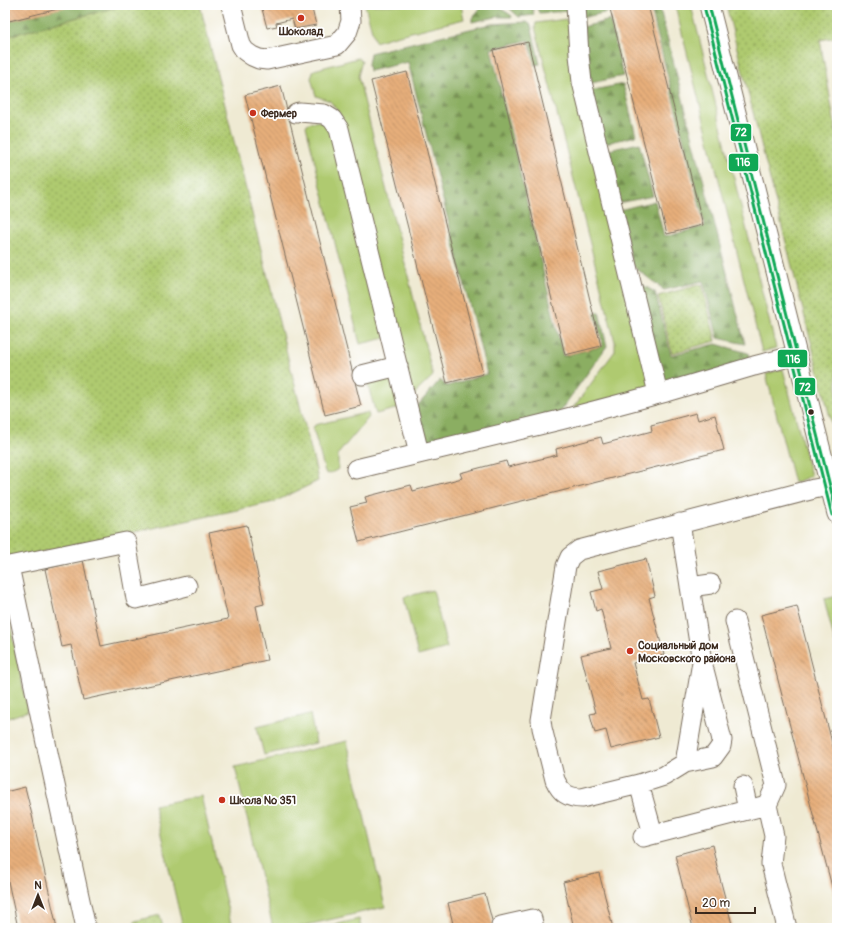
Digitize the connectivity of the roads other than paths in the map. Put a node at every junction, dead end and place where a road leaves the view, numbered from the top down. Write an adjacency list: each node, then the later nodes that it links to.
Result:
1 (231, 5): 2 (street)
2 (350, 5)
3 (576, 5): 9 (street)
4 (709, 5): 6 (street)
5 (296, 113): 7 (street)
6 (797, 355): 9 (street); 12 (street)
7 (398, 366): 8 (street); 10 (street)
8 (362, 375)
9 (658, 393): 10 (street)
10 (419, 453): 11 (street)
11 (356, 469)
12 (830, 486): 13 (street); 14 (street)
13 (837, 514)
14 (680, 523): 18 (street); 22 (street)
15 (7, 566): 17 (street); 27 (street)
16 (711, 584): 18 (street)
17 (187, 586)
18 (690, 586): 20 (street)
19 (735, 621): 24 (street)
20 (702, 662): 21 (street); 21 (street)
21 (685, 763): 22 (street)
22 (639, 784): 25 (street)
23 (742, 786): 25 (street)
24 (767, 805): 25 (street); 29 (street)
25 (748, 810)
26 (500, 926): 28 (street)
27 (86, 928)
28 (534, 928)
29 (787, 928)

